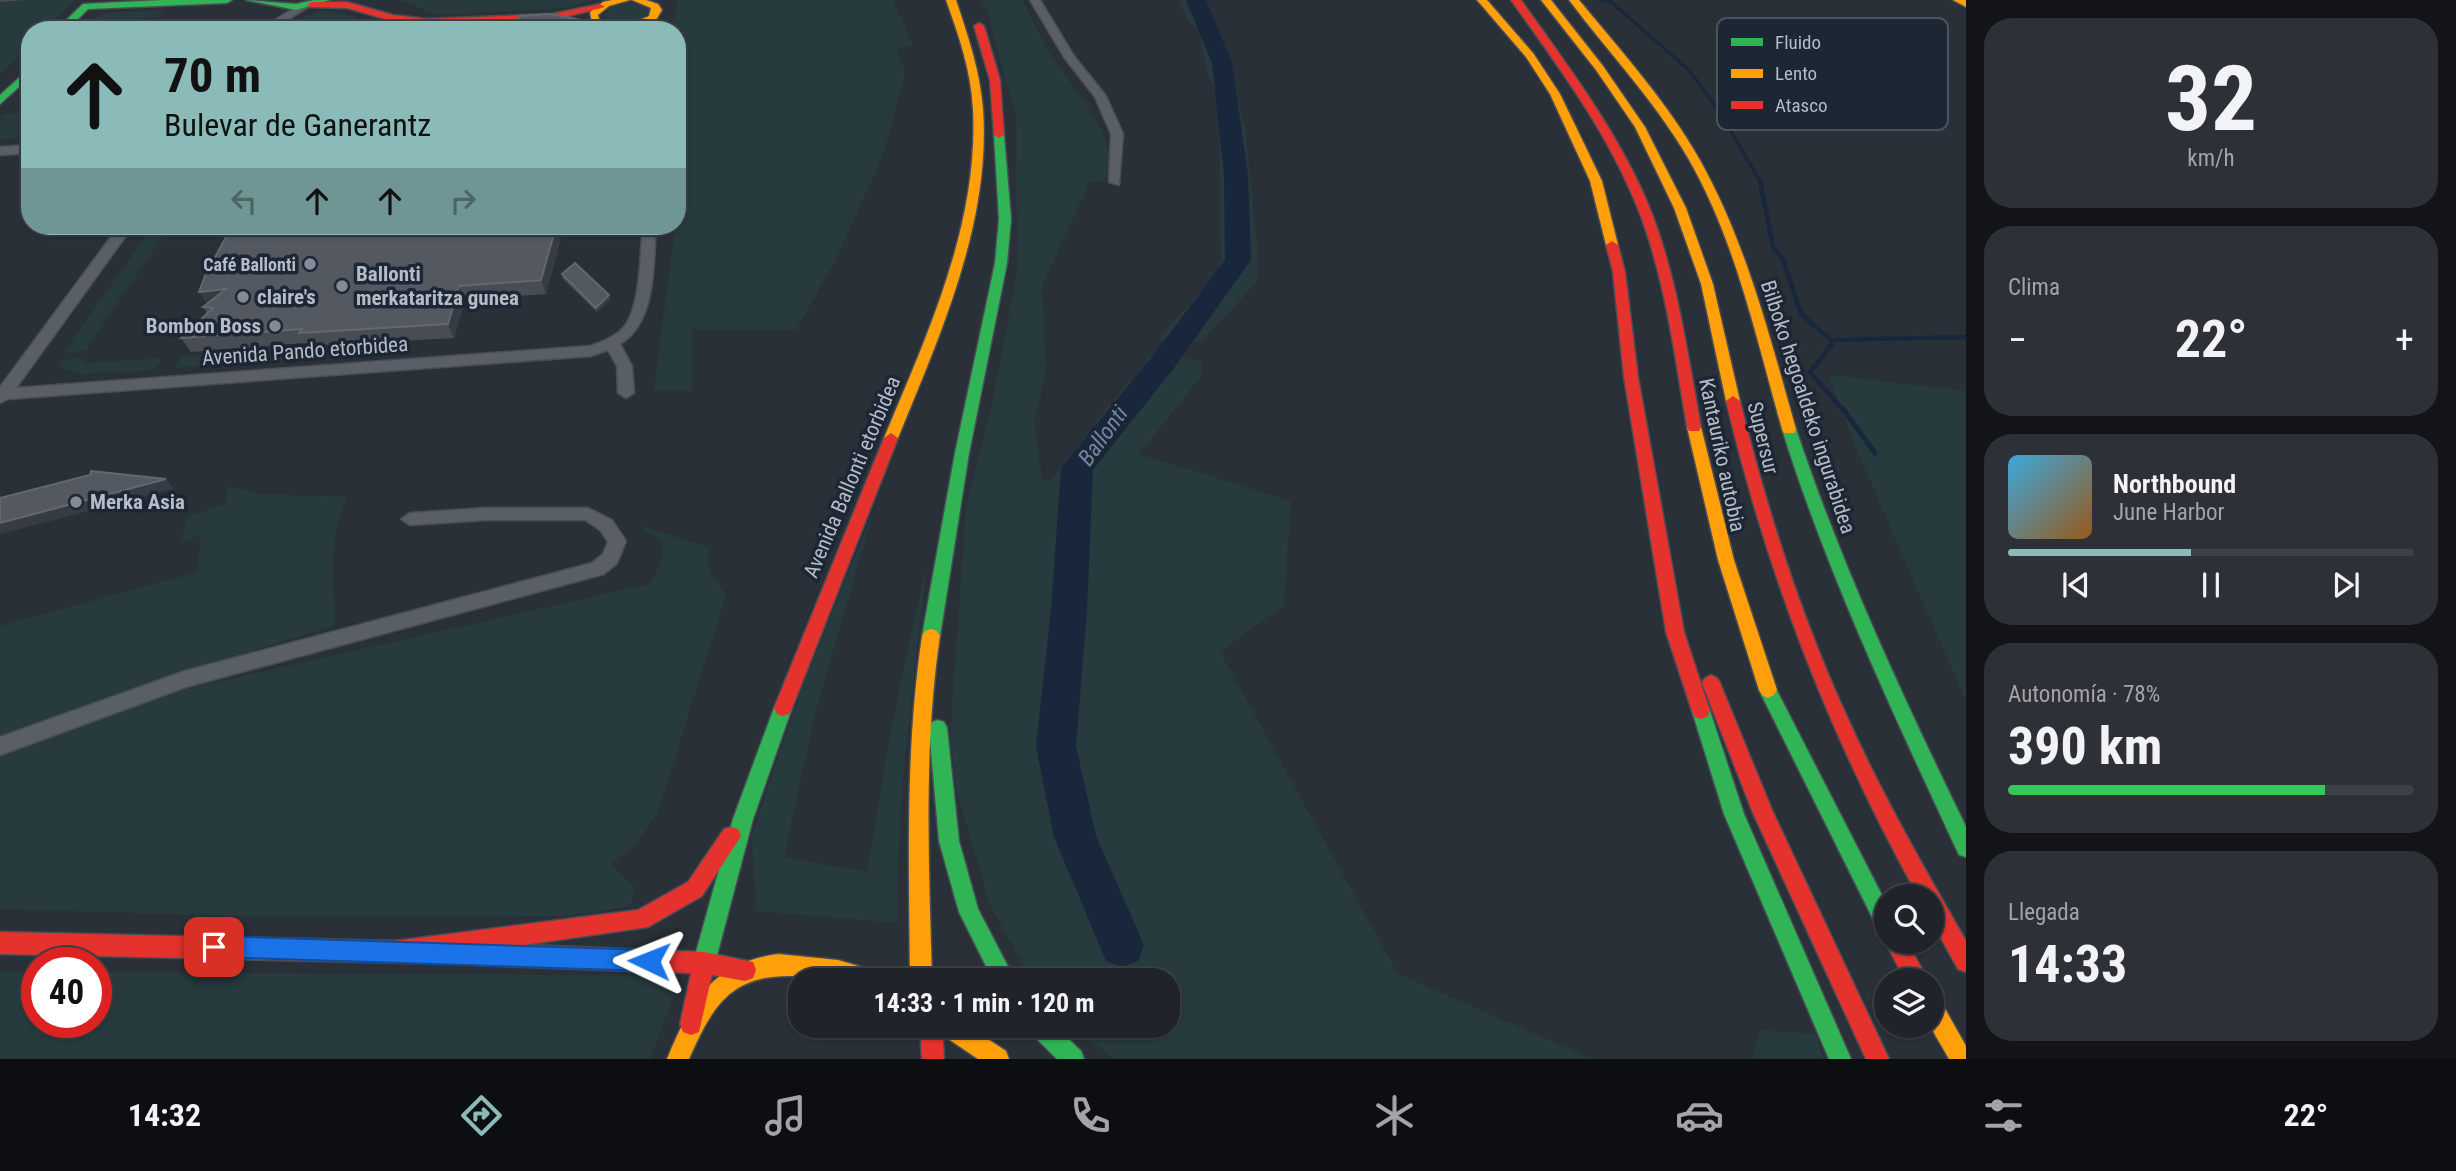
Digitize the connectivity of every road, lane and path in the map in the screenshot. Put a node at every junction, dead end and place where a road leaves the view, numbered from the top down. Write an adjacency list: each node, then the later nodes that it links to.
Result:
1 (227, 0): 13 (main road)
2 (251, 0): 14 (main road)
3 (637, 0): 4 (main road)
4 (643, 0): 27 (main road)
5 (951, 0): 49 (main road, Avenida Ballonti etorbidea)
6 (1035, 0): 35 (street)
7 (1482, 0): 42 (main road)
8 (1499, 0): 29 (main road)
9 (1516, 0): 29 (main road, Kantauriko autobia)
10 (1546, 0): 51 (main road, Supersur)
11 (1574, 0): 46 (main road, Bilboko hegoaldeko ingurabidea)
12 (1958, 0): 17 (main road)
13 (94, 3): 20 (main road); 21 (main road)
14 (278, 3): 16 (main road); 22 (street)
15 (343, 3): 16 (main road); 24 (main road)
16 (314, 4): 23 (street)
17 (1966, 4)
18 (609, 12): 25 (main road); 26 (main road)
19 (974, 12): 43 (main road)
20 (72, 21)
21 (79, 21)
22 (273, 21)
23 (282, 21)
24 (408, 21)
25 (440, 21)
26 (625, 21)
27 (645, 21)
28 (21, 69): 31 (main road)
29 (1568, 72): 53 (main road, Kantauriko autobia)
30 (21, 80): 32 (main road)
31 (0, 89)
32 (0, 101)
33 (21, 150): 34 (street)
34 (0, 151)
35 (1115, 182)
36 (119, 235): 40 (street)
37 (649, 235): 38 (street)
38 (611, 344): 39 (street); 40 (street, Avenida Pando etorbidea)
39 (626, 393)
40 (1, 395)
41 (410, 519): 47 (street)
42 (1659, 528): 44 (main road); 72 (main road)
43 (935, 622): 60 (main road); 61 (main road)
44 (1692, 629)
45 (1705, 667): 52 (main road)
46 (1905, 723): 48 (main road); 50 (main road, Bilboko hegoaldeko ingurabidea)
47 (0, 746)
48 (1966, 807)
49 (743, 819): 56 (main road); 58 (main road, Avenida Ballonti etorbidea)
50 (1966, 848)
51 (1921, 884)
52 (1802, 897): 73 (main road); 74 (main road)
53 (1874, 900)
54 (1944, 923): 57 (main road)
55 (0, 943): 56 (main road)
56 (397, 951): 58 (main road)
57 (1966, 961)
58 (704, 963): 62 (main road); 63 (main road, Avenida Ballonti etorbidea)
59 (827, 968): 62 (main road)
60 (921, 968)
61 (998, 968)
62 (745, 970): 63 (main road)
63 (691, 1027): 68 (main road)
64 (1944, 1029): 75 (main road)
65 (932, 1038): 69 (main road)
66 (967, 1038): 70 (main road)
67 (1052, 1038): 71 (main road)
68 (678, 1059)
69 (933, 1059)
70 (998, 1059)
71 (1073, 1059)
72 (1840, 1059)
73 (1878, 1059)
74 (1896, 1059)
75 (1961, 1059)

